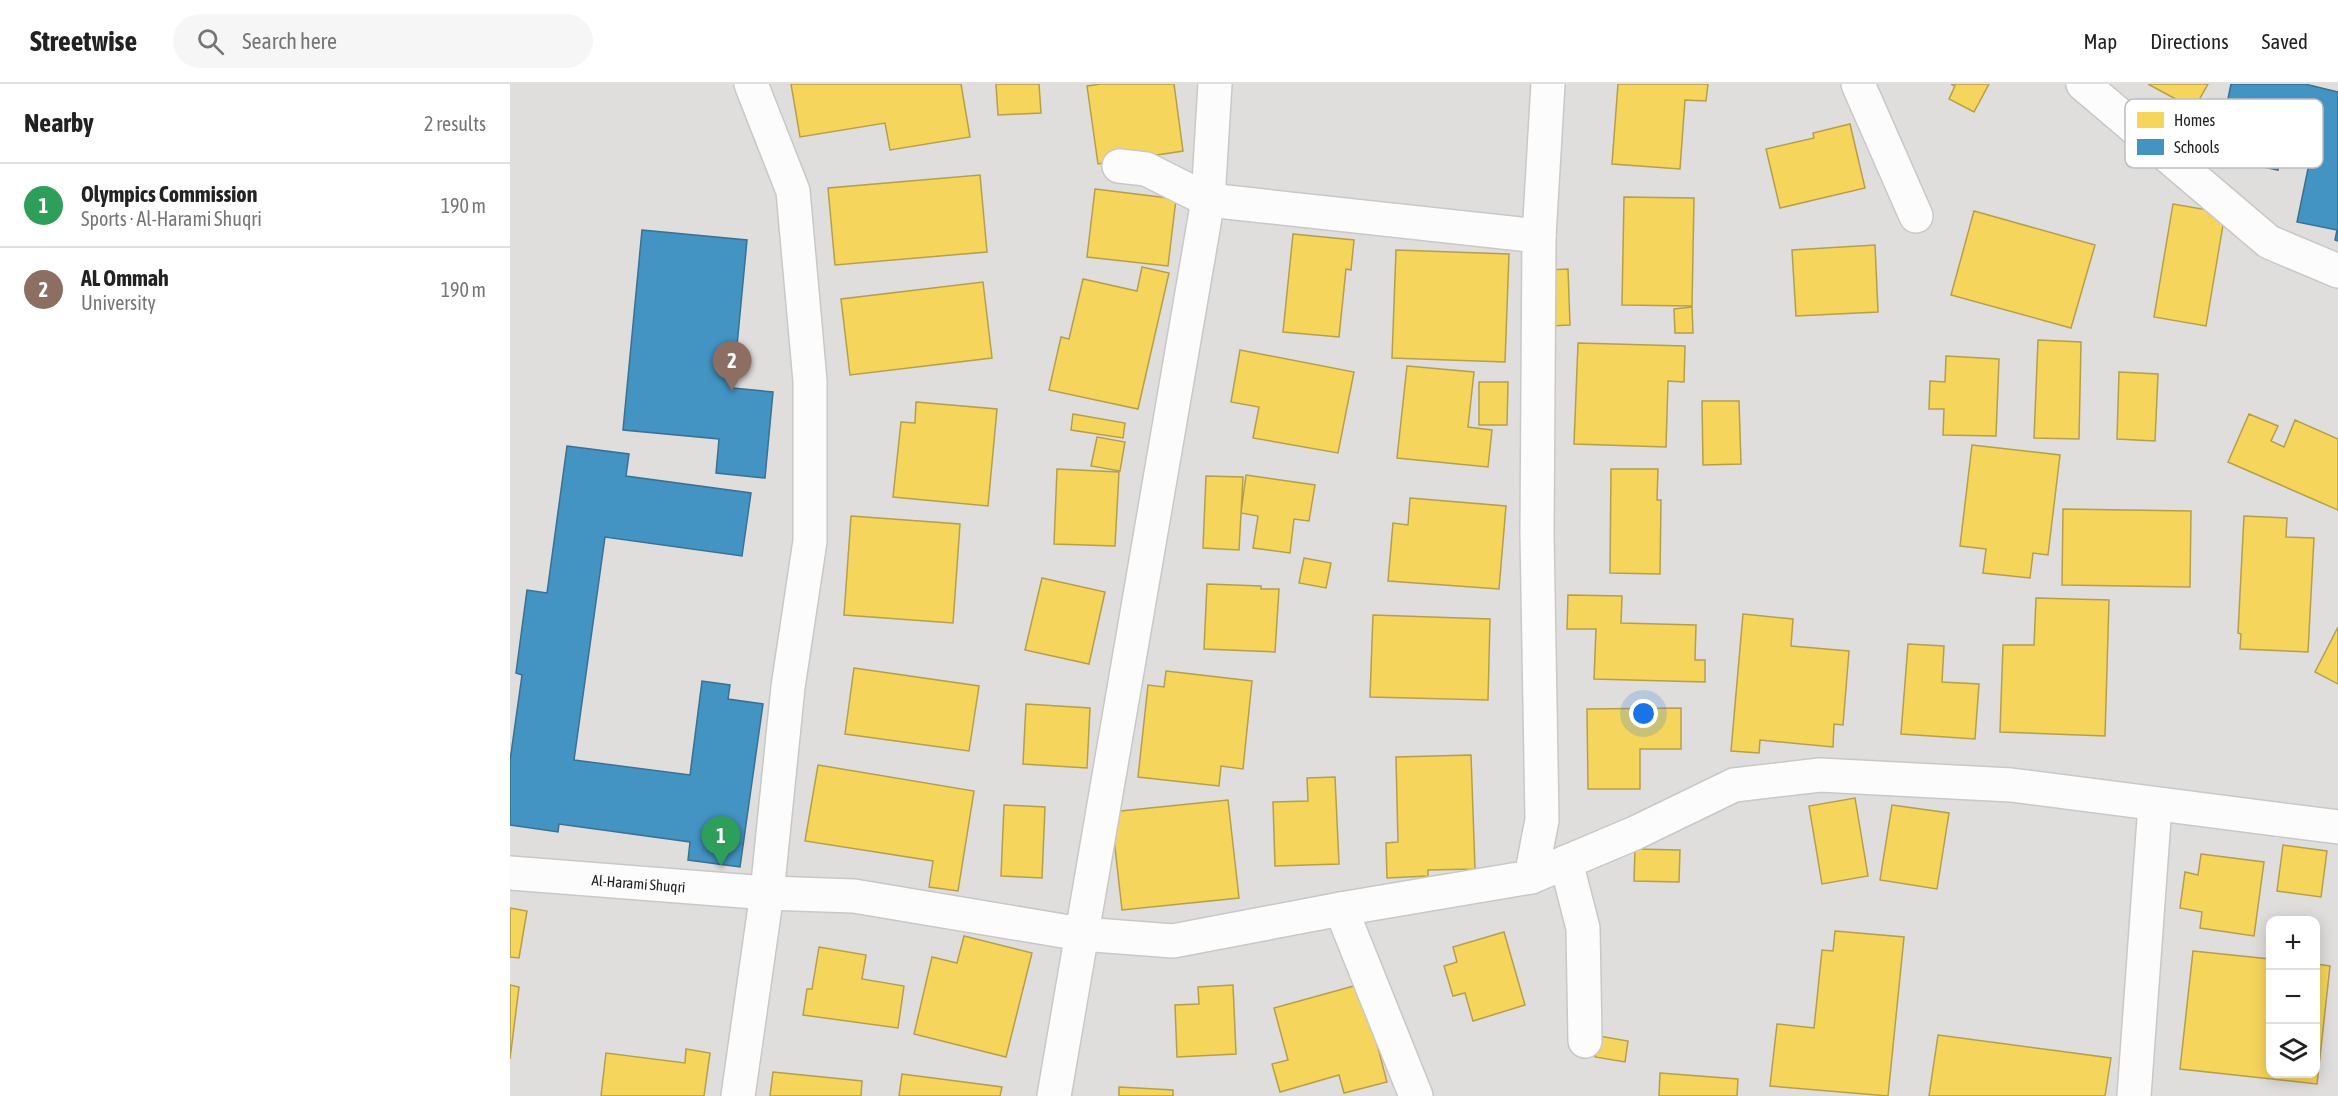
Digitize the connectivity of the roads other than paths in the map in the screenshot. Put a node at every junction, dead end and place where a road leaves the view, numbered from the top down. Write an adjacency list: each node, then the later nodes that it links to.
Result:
1 (751, 84): 18 (street)
2 (1215, 84): 9 (street)
3 (1548, 84): 11 (street)
4 (1858, 84): 10 (street)
5 (2083, 84): 6 (street)
6 (2125, 120)
7 (1119, 166): 9 (street)
8 (2182, 168): 12 (street)
9 (1208, 200): 11 (street); 20 (street)
10 (1916, 216)
11 (1539, 236): 17 (street)
12 (2338, 271)
13 (2155, 805): 14 (street, Al-Harami Shuqri); 15 (street, Al-Harami Shuqri); 25 (street)
14 (2338, 827)
15 (1566, 862): 17 (street, Al-Harami Shuqri); 21 (street)
16 (510, 873): 18 (street, Al-Harami Shuqri)
17 (1531, 877): 19 (street, Al-Harami Shuqri)
18 (767, 893): 20 (street, Al-Harami Shuqri); 22 (street)
19 (1341, 909): 20 (street, Al-Harami Shuqri); 24 (street)
20 (1081, 934): 23 (street)
21 (1585, 1041)
22 (738, 1096)
23 (1054, 1096)
24 (1416, 1096)
25 (2134, 1096)

